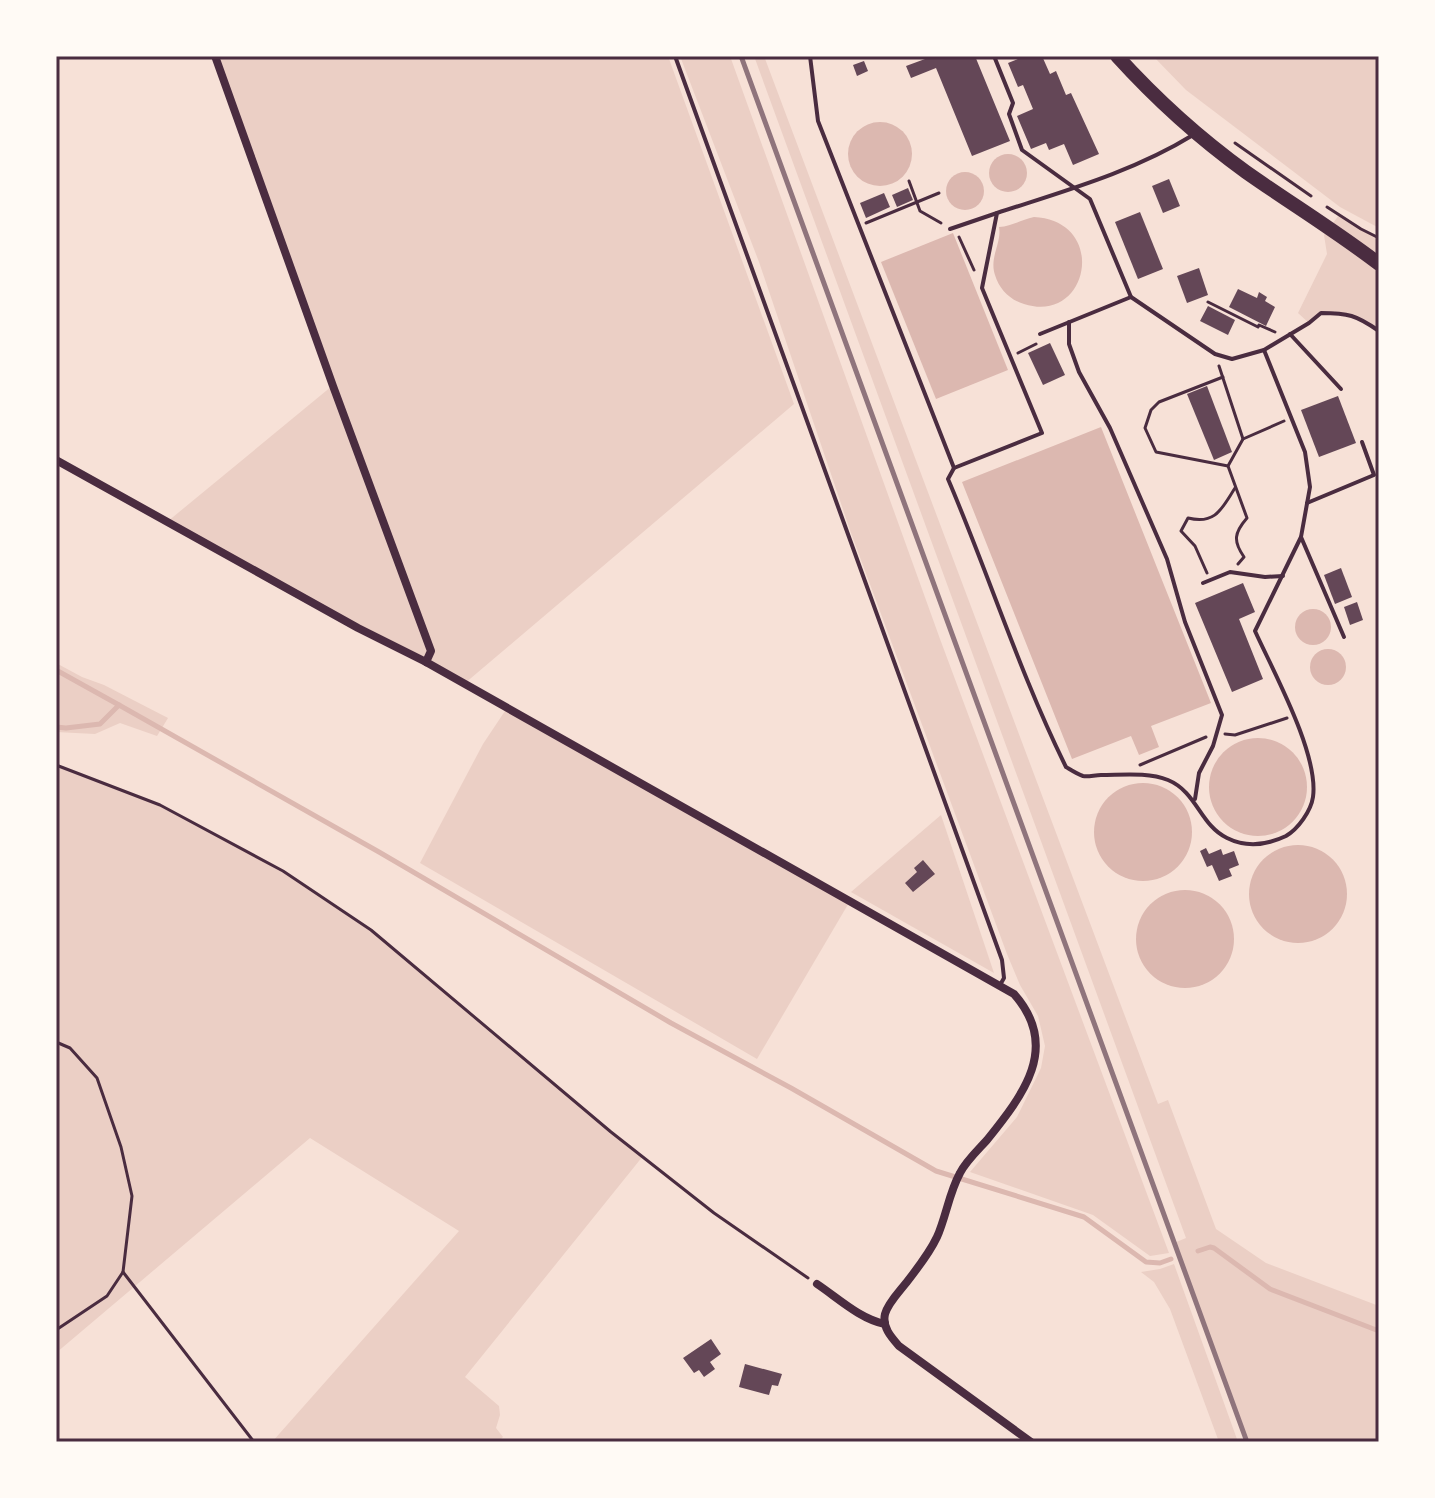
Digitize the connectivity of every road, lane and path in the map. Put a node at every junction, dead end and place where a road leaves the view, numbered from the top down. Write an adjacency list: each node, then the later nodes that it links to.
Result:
1 (215, 56): 43 (street)
2 (675, 56): 46 (lane)
3 (810, 56): 13 (lane)
4 (994, 56): 9 (lane)
5 (1117, 56): 6 (main road)
6 (1196, 133): 9 (lane); 16 (main road)
7 (1228, 138): 15 (path)
8 (909, 181): 11 (path)
9 (1076, 187): 12 (lane); 18 (lane)
10 (939, 193): 11 (path)
11 (917, 202): 13 (path); 14 (path)
12 (997, 213): 14 (lane); 17 (lane)
13 (859, 226): 34 (lane)
14 (953, 228): 17 (path)
15 (1379, 238)
16 (1379, 264)
17 (982, 288): 26 (lane)
18 (1131, 297): 20 (lane); 25 (lane)
19 (1208, 302): 23 (path)
20 (1069, 322): 22 (lane); 45 (lane)
21 (1379, 331): 23 (lane)
22 (1040, 334): 26 (path)
23 (1288, 336): 24 (lane); 28 (lane)
24 (1264, 350): 25 (lane); 29 (lane)
25 (1215, 354): 27 (path)
26 (1011, 357): 34 (lane)
27 (1223, 377): 30 (path); 33 (path)
28 (1341, 389)
29 (1291, 418): 30 (path); 36 (lane)
30 (1243, 439): 33 (path)
31 (1362, 442): 36 (lane)
32 (56, 460): 43 (street)
33 (1228, 466): 35 (path)
34 (954, 468): 45 (lane)
35 (1235, 488): 38 (path); 40 (path)
36 (1307, 503): 37 (lane)
37 (1301, 537): 39 (lane); 42 (lane)
38 (1230, 572): 39 (lane); 40 (lane)
39 (1283, 576): 45 (lane)
40 (1210, 580): 41 (lane)
41 (1203, 583)
42 (1344, 637)
43 (426, 662): 46 (street)
44 (56, 765): 49 (path)
45 (1195, 801)
46 (1000, 985): 50 (street)
47 (56, 1042): 48 (path)
48 (123, 1272): 51 (path); 52 (path)
49 (817, 1284): 50 (street)
50 (885, 1324): 53 (street)
51 (56, 1330)
52 (254, 1442)
53 (1031, 1442)

